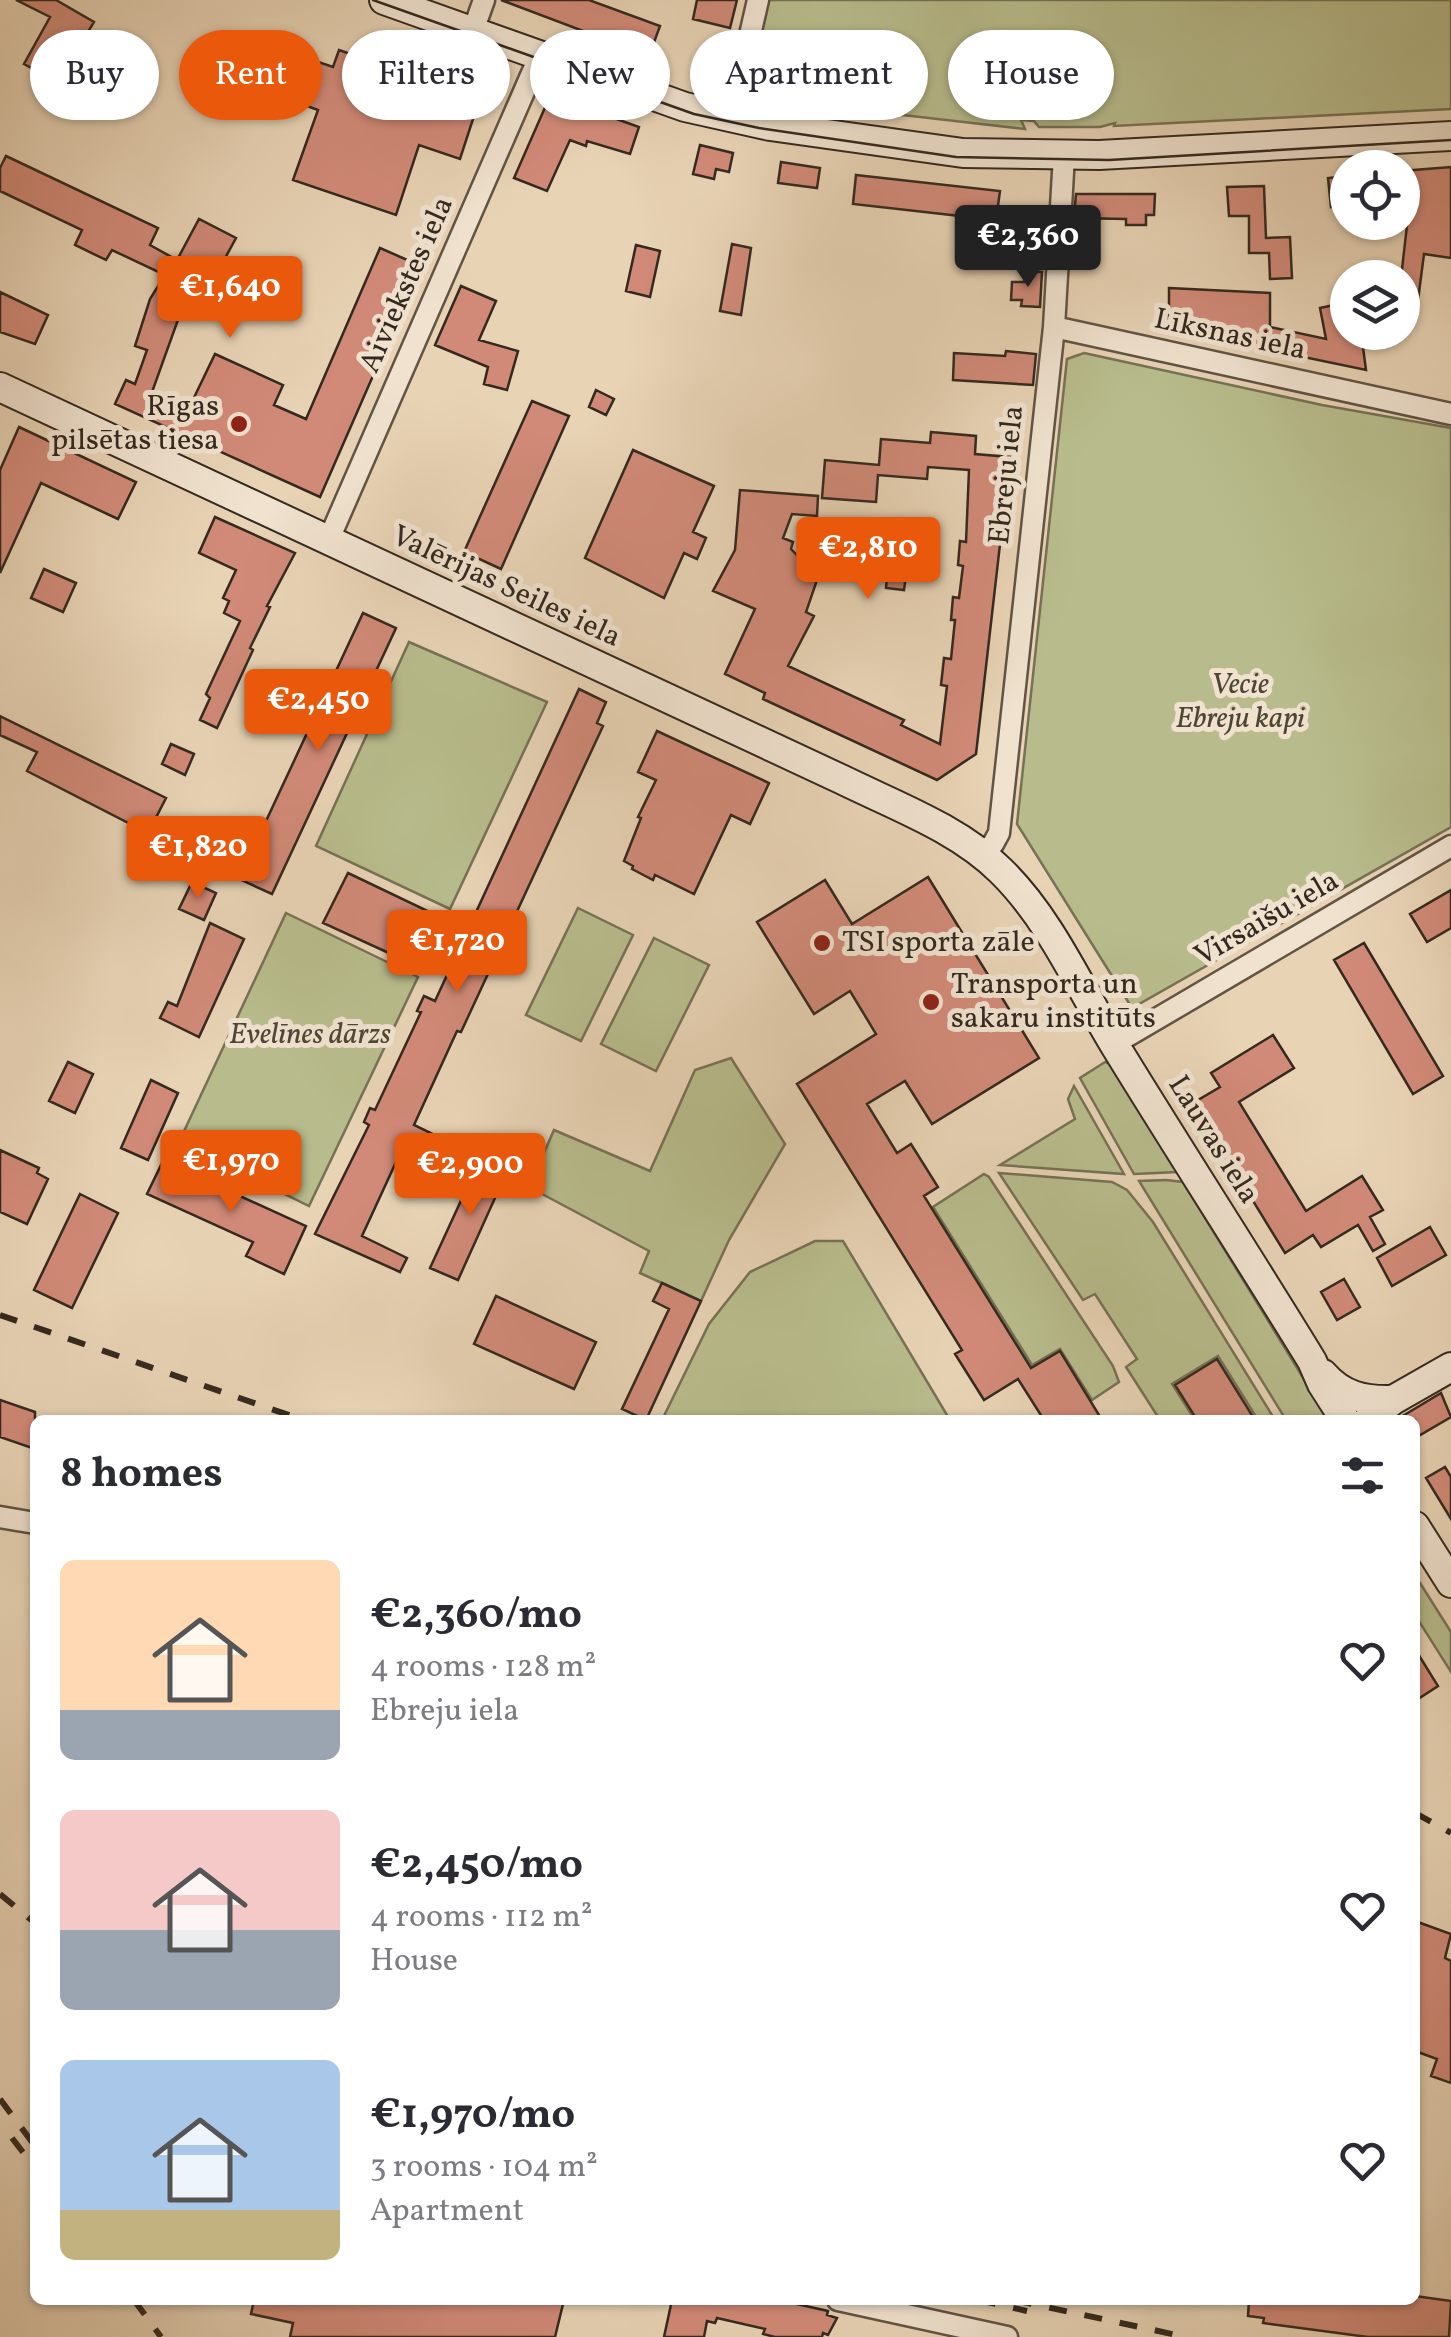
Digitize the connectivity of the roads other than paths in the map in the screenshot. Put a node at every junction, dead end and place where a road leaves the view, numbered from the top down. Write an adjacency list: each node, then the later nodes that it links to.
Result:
1 (384, 0): 4 (street)
2 (484, 0): 5 (street)
3 (758, 0): 6 (street)
4 (467, 30)
5 (474, 30)
6 (751, 30)
7 (530, 78): 14 (street, Aiviekstes iela)
8 (744, 120): 10 (street)
9 (1451, 136): 10 (street)
10 (1064, 154): 11 (street, Ebreju iela)
11 (1054, 328): 13 (street, Līksnas iela); 16 (street, Ebreju iela)
12 (0, 387): 14 (street, Valērijas Seiles iela)
13 (1451, 414)
14 (329, 540): 16 (street, Valērijas Seiles iela)
15 (1451, 846): 17 (street, Virsaišu iela)
16 (981, 854): 17 (street, Lauvas iela)
17 (1114, 1044): 18 (street, Lauvas iela)
18 (1312, 1361): 20 (street); 21 (street, Lauvas iela)
19 (1451, 1367): 20 (street)
20 (1393, 1400): 22 (street)
21 (1341, 1415)
22 (1374, 1415)
23 (0, 1517): 24 (street)
24 (30, 1522)
25 (1420, 1534): 26 (street)
26 (1451, 1583)
27 (861, 2305): 28 (street)
28 (1007, 2337)

